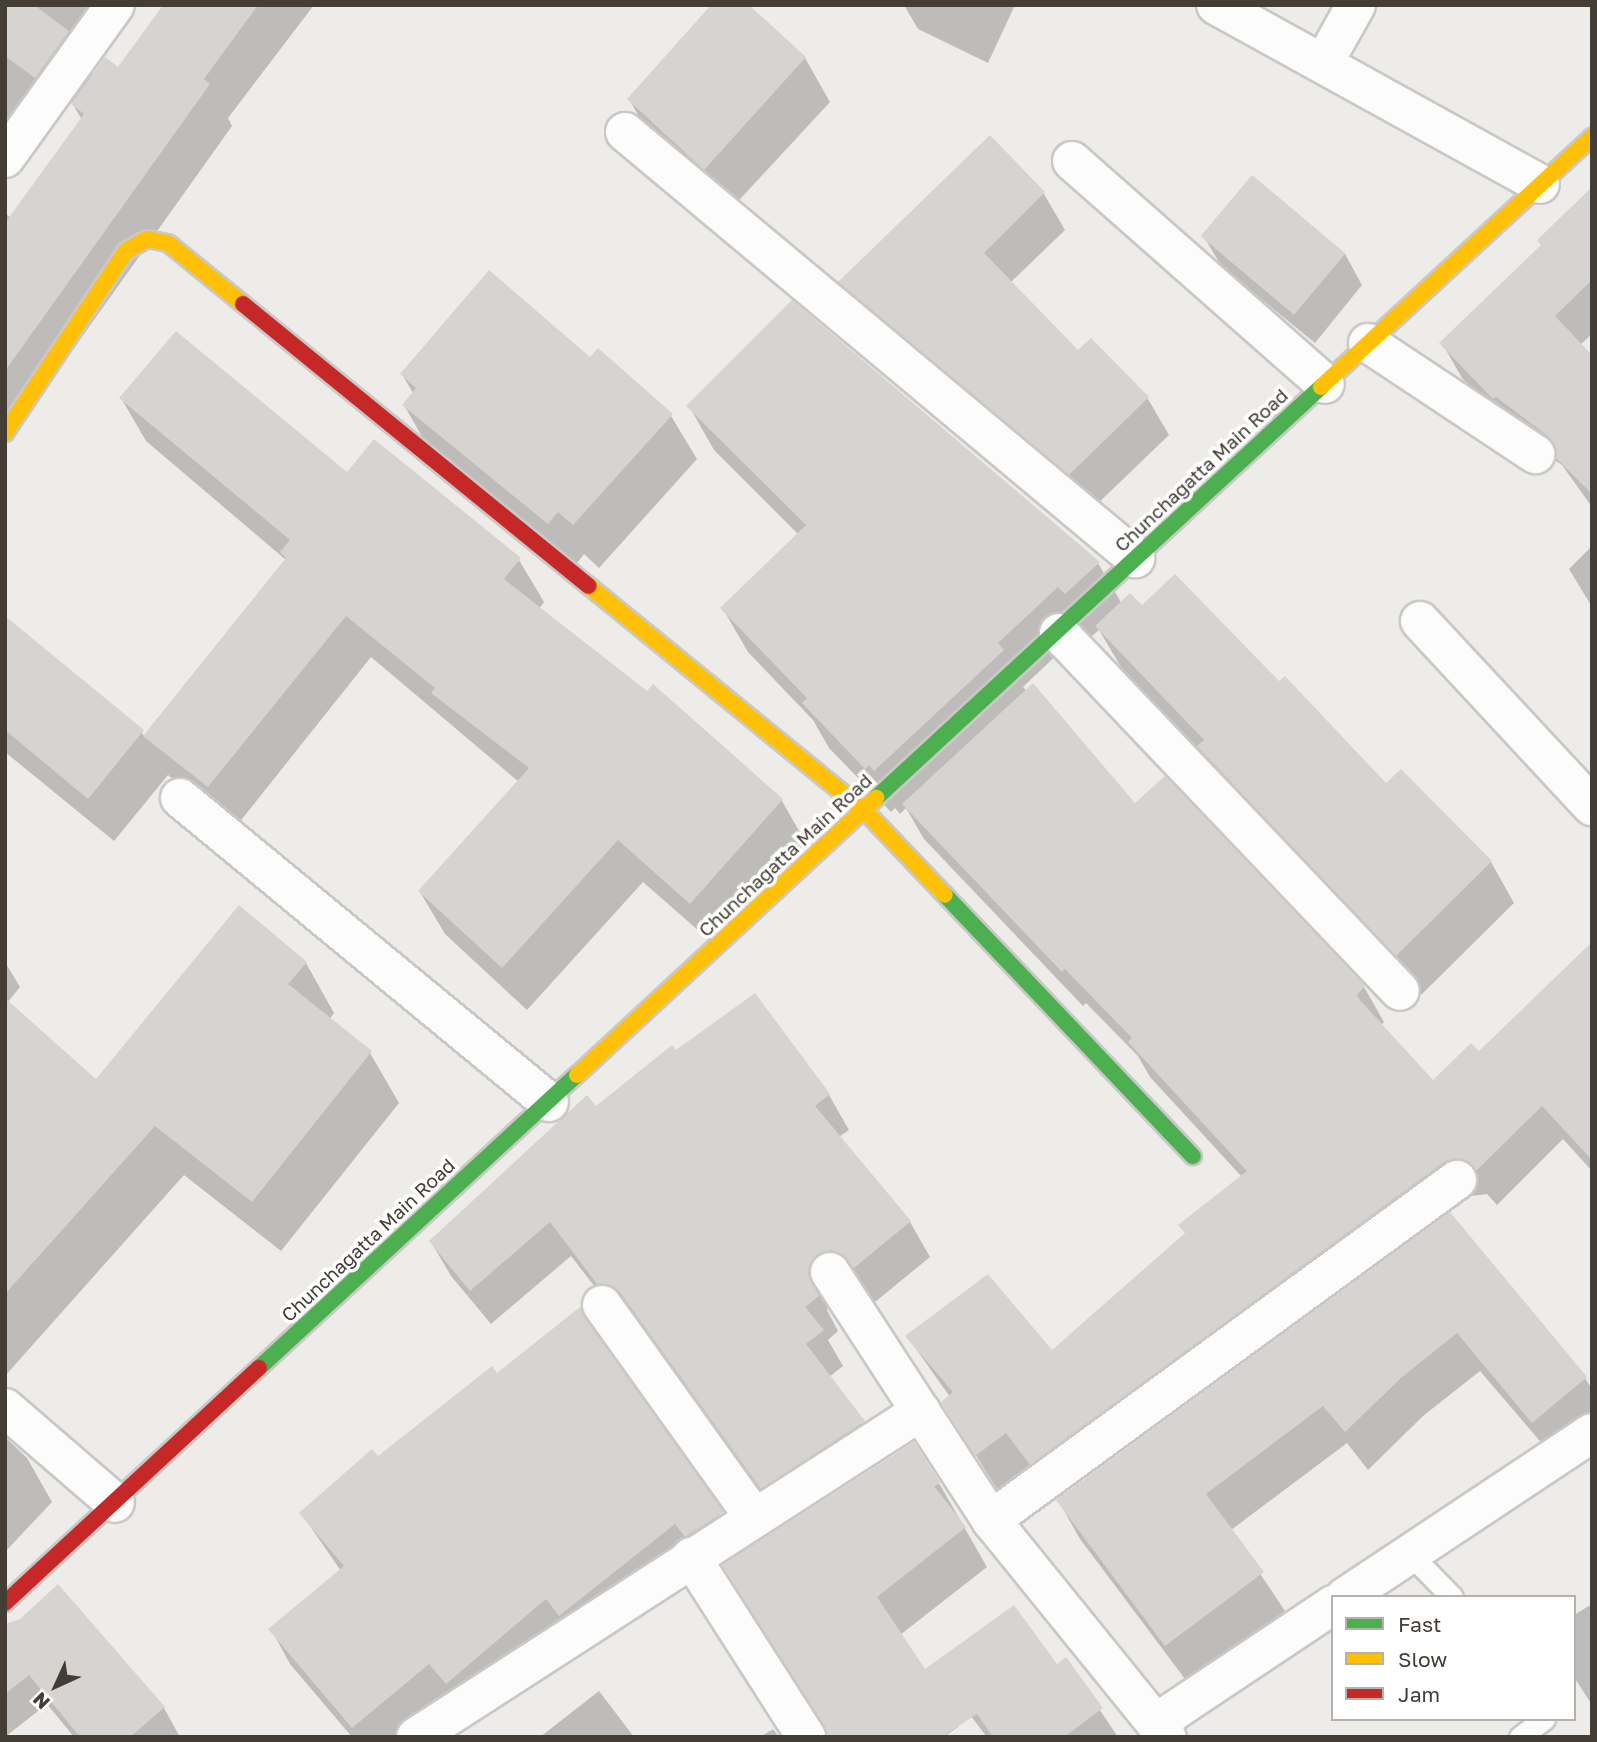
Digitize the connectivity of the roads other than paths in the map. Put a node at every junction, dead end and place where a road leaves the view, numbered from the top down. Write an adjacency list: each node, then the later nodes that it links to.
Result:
1 (115, 5): 7 (street)
2 (1216, 5): 4 (street)
3 (1356, 5): 4 (street)
4 (1323, 64): 9 (street)
5 (625, 132): 14 (street)
6 (1592, 137): 9 (street, Chunchagatta Main Road)
7 (5, 158)
8 (1072, 161): 11 (street)
9 (1541, 184): 10 (street, Chunchagatta Main Road)
10 (1368, 343): 11 (street, Chunchagatta Main Road); 13 (street)
11 (1325, 384): 14 (street, Chunchagatta Main Road)
12 (5, 433): 19 (street)
13 (1535, 454)
14 (1135, 558): 16 (street, Chunchagatta Main Road)
15 (1420, 621): 18 (street)
16 (1059, 633): 19 (street, Chunchagatta Main Road); 20 (street)
17 (180, 798): 21 (street)
18 (1592, 806)
19 (864, 810): 21 (street, Chunchagatta Main Road); 22 (street)
20 (1400, 991)
21 (549, 1102): 29 (street, Chunchagatta Main Road)
22 (1193, 1156)
23 (1457, 1180): 31 (street)
24 (830, 1272): 27 (street)
25 (602, 1305): 30 (street)
26 (5, 1408): 29 (street)
27 (921, 1411): 30 (street); 31 (street)
28 (1592, 1433): 32 (street)
29 (115, 1503): 36 (street, Chunchagatta Main Road)
30 (754, 1517): 33 (street)
31 (991, 1520): 39 (street)
32 (1410, 1554): 34 (street); 35 (lane)
33 (691, 1557): 40 (street); 41 (street)
34 (1348, 1595)
35 (1450, 1595)
36 (5, 1604)
37 (1331, 1606): 39 (street)
38 (1541, 1721): 42 (lane)
39 (1161, 1730)
40 (416, 1737)
41 (806, 1737)
42 (1520, 1737)

